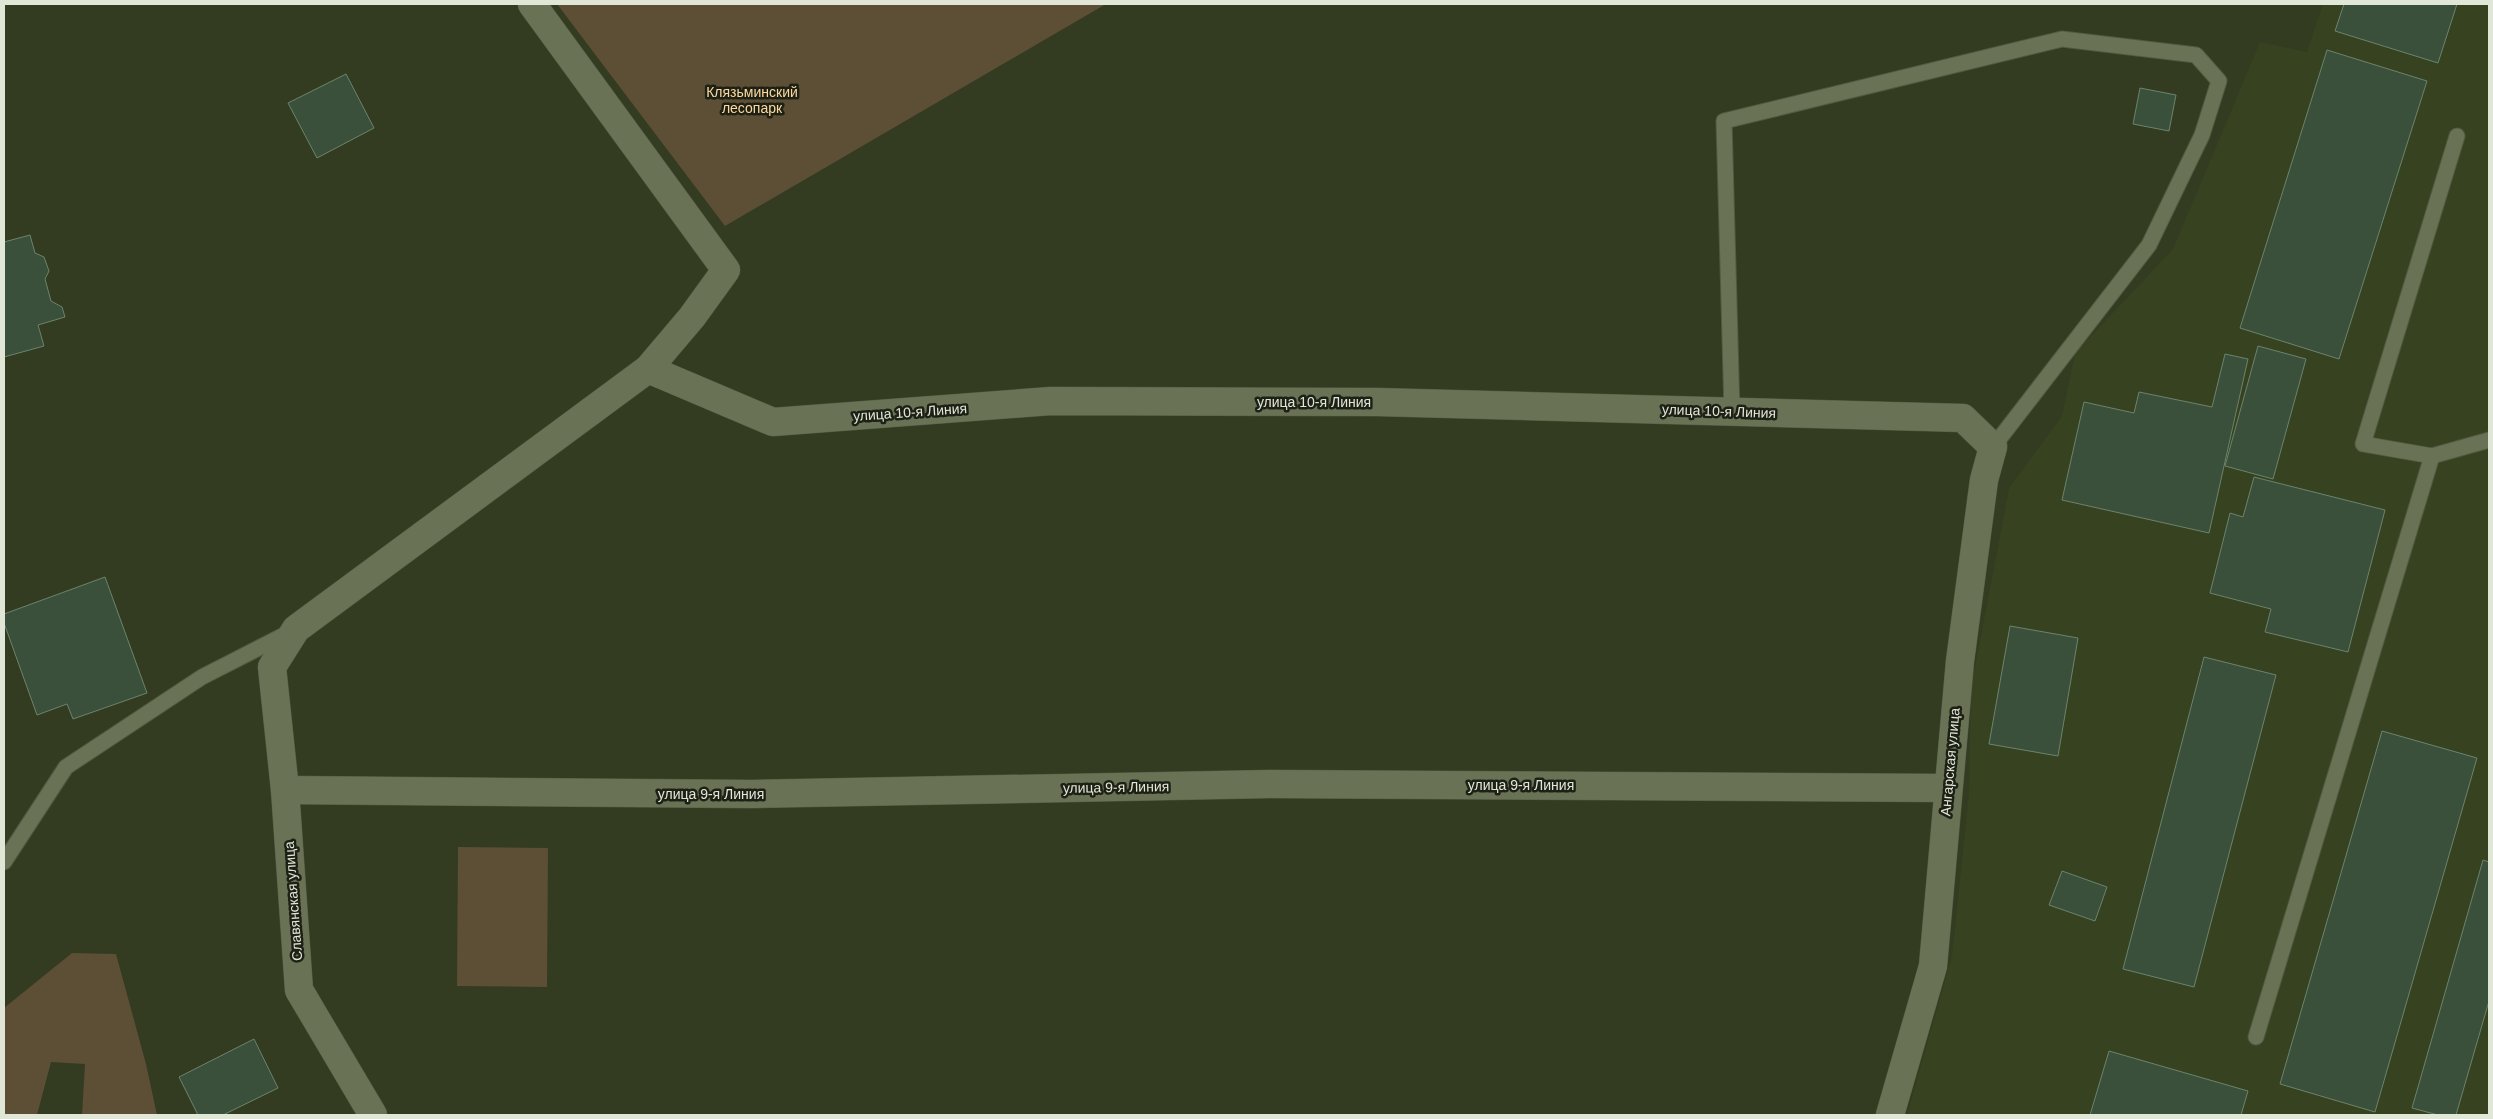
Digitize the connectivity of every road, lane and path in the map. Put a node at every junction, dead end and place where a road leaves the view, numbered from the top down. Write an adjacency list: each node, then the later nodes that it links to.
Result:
1 (532, 4): 3 (street)
2 (2457, 136): 7 (lane)
3 (648, 369): 4 (street, улица 10-я Линия); 8 (street)
4 (1732, 412): 6 (street, улица 10-я Линия); 6 (lane)
5 (2489, 440): 7 (lane)
6 (1993, 447): 9 (street, Ангарская улица)
7 (2432, 456): 12 (lane)
8 (296, 629): 10 (street, Славянская улица); 11 (lane)
9 (1948, 788): 10 (street, улица 9-я Линия); 14 (street, Ангарская улица)
10 (285, 790): 13 (street, Славянская улица)
11 (4, 862)
12 (2256, 1037)
13 (372, 1115)
14 (1890, 1115)

